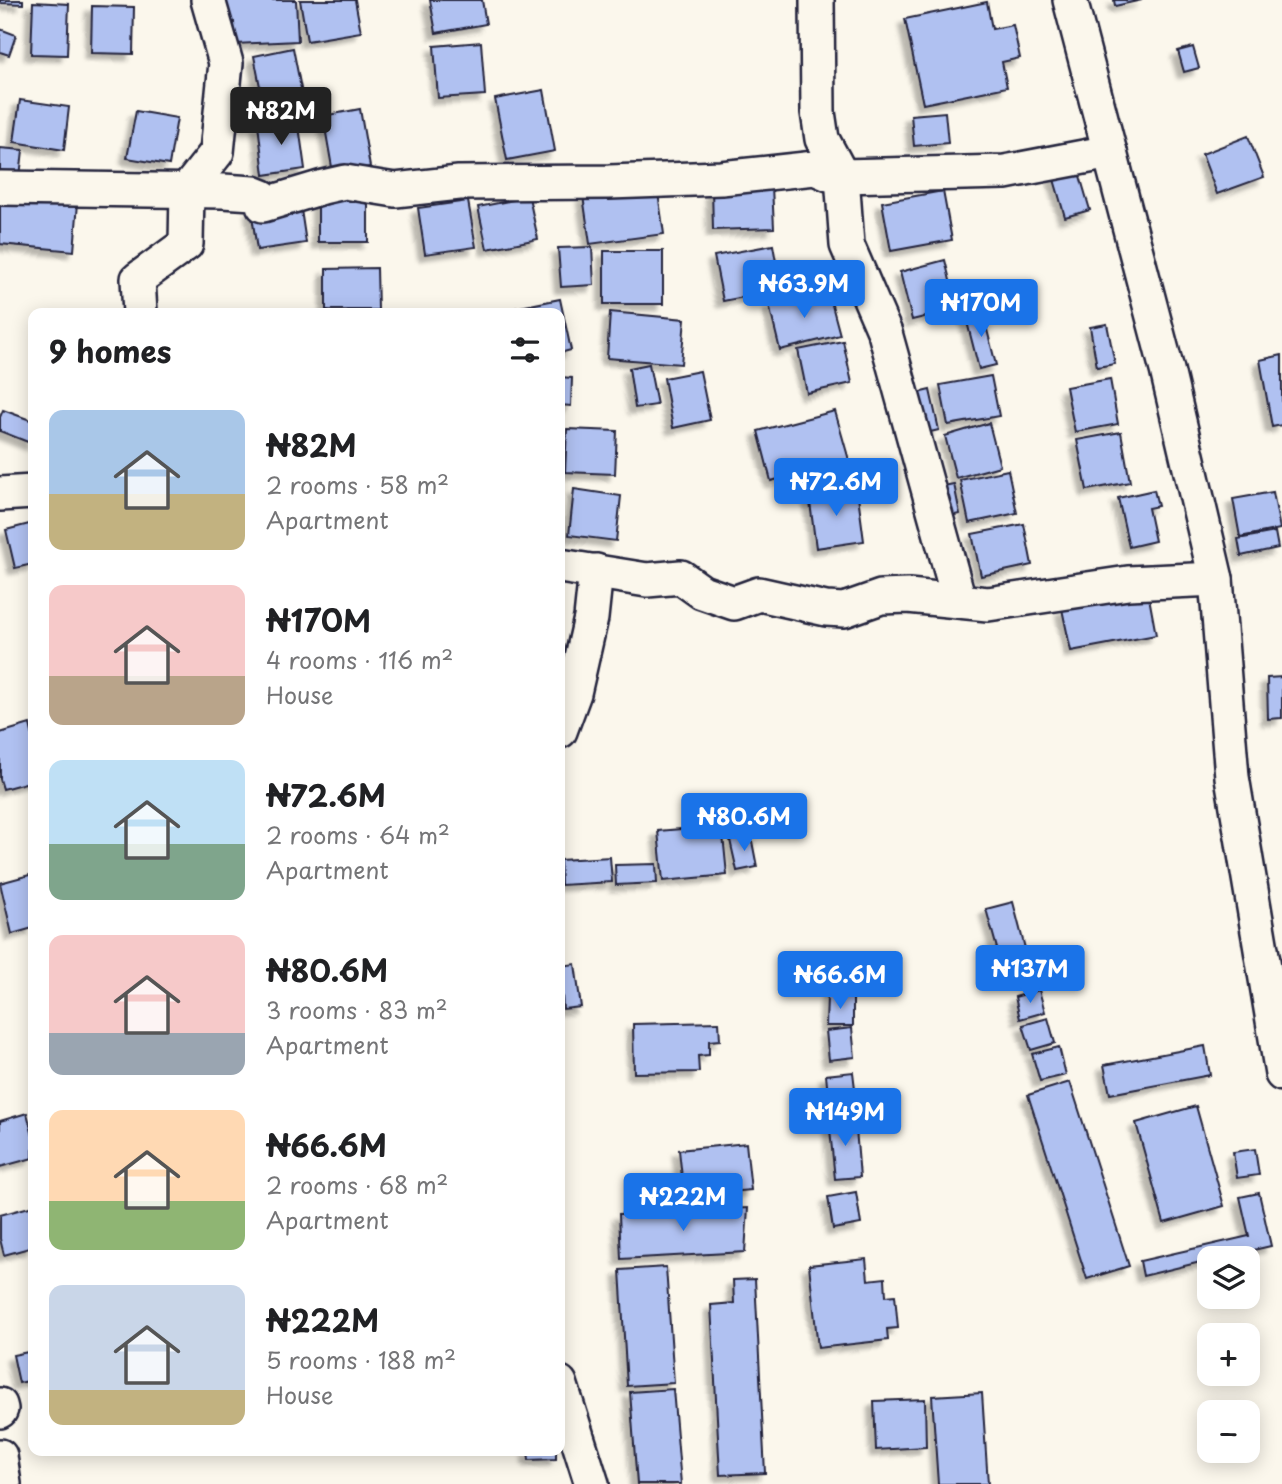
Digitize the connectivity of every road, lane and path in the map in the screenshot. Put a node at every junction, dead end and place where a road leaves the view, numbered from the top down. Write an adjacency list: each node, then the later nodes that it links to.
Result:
1 (208, 0): 7 (street)
2 (817, 0): 5 (street)
3 (1070, 0): 4 (street)
4 (1110, 152): 5 (street); 13 (street)
5 (842, 176): 7 (street); 14 (street)
6 (0, 188): 7 (street)
7 (187, 190): 8 (street)
8 (140, 308)
9 (28, 492): 10 (street)
10 (0, 494)
11 (565, 567): 12 (street)
12 (596, 571): 14 (street); 15 (street)
13 (1216, 579): 14 (street); 16 (street)
14 (959, 600)
15 (565, 717)
16 (1282, 1074)
17 (565, 1399): 22 (street)
18 (0, 1405): 19 (street)
19 (0, 1411)
20 (0, 1456): 21 (street)
21 (4, 1484)
22 (592, 1484)

